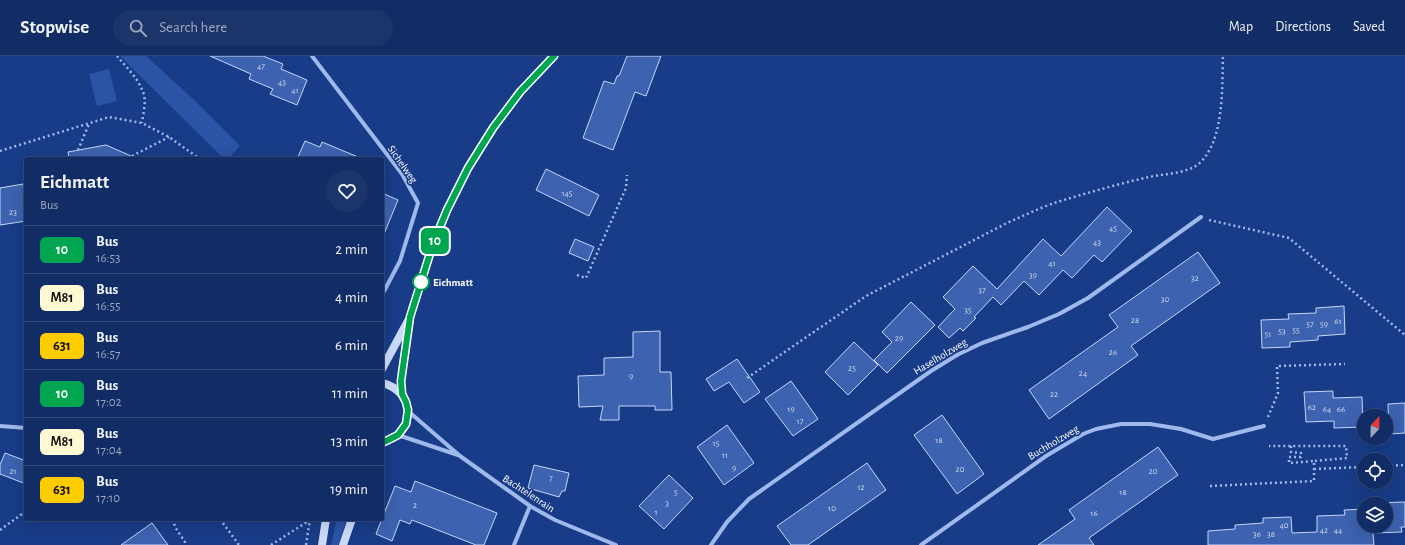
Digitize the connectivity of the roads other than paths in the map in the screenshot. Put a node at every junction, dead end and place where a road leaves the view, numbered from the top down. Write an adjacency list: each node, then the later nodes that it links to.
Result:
1 (312, 56): 4 (street, Sichelweg)
2 (554, 56): 5 (street)
3 (1201, 217): 23 (street, Haselholzweg)
4 (384, 292)
5 (410, 317): 6 (street); 8 (street)
6 (384, 365)
7 (384, 384): 8 (street)
8 (402, 394): 9 (street)
9 (408, 410): 13 (street); 15 (street, Bachtelenrain)
10 (0, 426): 12 (street)
11 (1264, 426): 24 (street, Buchholzweg)
12 (24, 428)
13 (398, 435): 14 (street); 15 (street, Bachtelenrain)
14 (384, 441)
15 (460, 456): 16 (street, Bachtelenrain)
16 (530, 506): 21 (street); 22 (street, Bachtelenrain)
17 (326, 521): 19 (street)
18 (351, 521): 20 (street)
19 (322, 545)
20 (343, 545)
21 (514, 545)
22 (616, 545)
23 (711, 545)
24 (920, 545)

